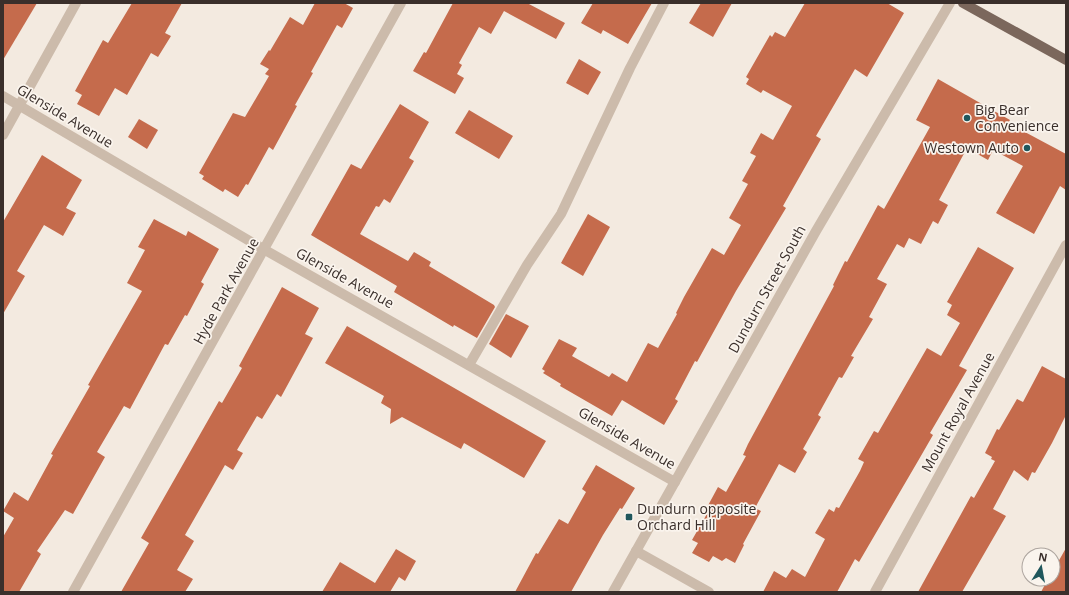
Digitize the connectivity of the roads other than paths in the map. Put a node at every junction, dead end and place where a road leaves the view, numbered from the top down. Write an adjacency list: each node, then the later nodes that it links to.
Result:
1 (76, 3): 8 (street)
2 (401, 3): 11 (street, Hyde Park Avenue)
3 (664, 3): 12 (street)
4 (950, 3): 13 (street, Dundurn Street South)
5 (963, 3): 6 (main road)
6 (1066, 60)
7 (3, 96): 8 (street, Glenside Avenue)
8 (19, 105): 9 (street); 11 (street, Glenside Avenue)
9 (3, 135)
10 (1066, 245): 18 (street, Mount Royal Avenue)
11 (265, 250): 12 (street, Glenside Avenue); 15 (street, Hyde Park Avenue)
12 (469, 364): 13 (street, Glenside Avenue)
13 (674, 482): 14 (street, Dundurn Street South)
14 (636, 551): 16 (street, Dundurn Street South); 17 (street)
15 (73, 592)
16 (613, 592)
17 (709, 592)
18 (875, 592)

